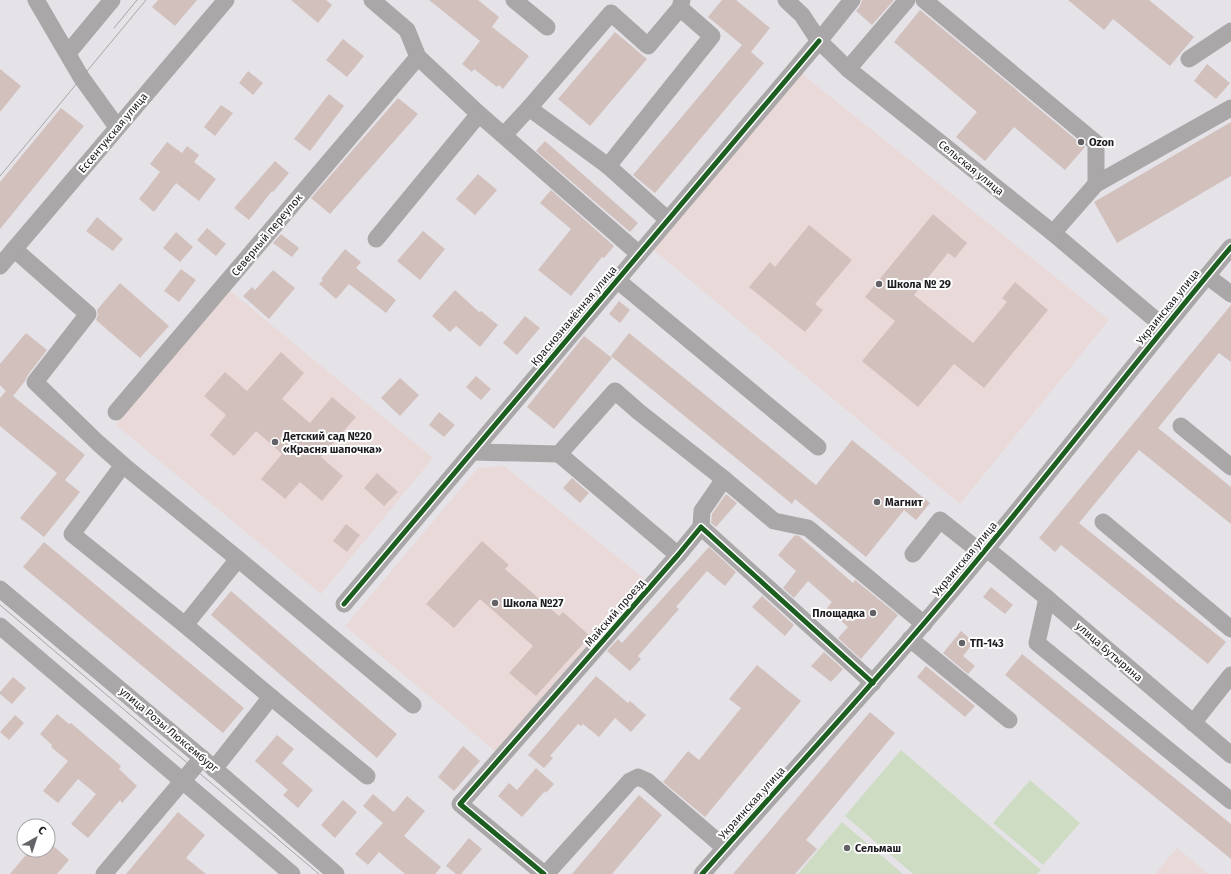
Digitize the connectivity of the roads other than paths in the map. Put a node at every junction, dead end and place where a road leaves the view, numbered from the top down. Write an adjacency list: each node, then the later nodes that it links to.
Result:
1 (36, 0): 14 (street)
2 (112, 0): 14 (street)
3 (226, 0): 21 (street, Ессентукская улица)
4 (372, 0): 15 (street)
5 (514, 0): 11 (street)
6 (786, 0): 13 (street, Сельская улица)
7 (852, 0): 13 (street, Краснознамённая улица)
8 (907, 0): 17 (street)
9 (924, 0): 24 (street)
10 (681, 4): 18 (street); 23 (street)
11 (547, 27)
12 (1231, 31): 16 (street)
13 (819, 41): 17 (street, Сельская улица); 25 (street, Краснознамённая улица)
14 (68, 53): 21 (street)
15 (418, 57): 20 (street); 36 (street, Северный переулок)
16 (1189, 59)
17 (848, 69): 26 (street, Сельская улица)
18 (528, 108): 22 (street); 23 (street)
19 (1231, 108): 24 (street)
20 (479, 114): 22 (street); 27 (street)
21 (117, 127): 29 (street, Ессентукская улица)
22 (504, 135): 30 (street)
23 (608, 166): 25 (street)
24 (1096, 184): 26 (street)
25 (668, 220): 30 (street, Краснознамённая улица)
26 (1053, 234): 35 (street, Сельская улица)
27 (376, 239)
28 (1231, 247): 32 (street, Украинская улица)
29 (14, 249): 31 (street, Ессентукская улица); 41 (street)
30 (639, 254): 33 (street, Краснознамённая улица)
31 (0, 266)
32 (1207, 276): 34 (street); 35 (street, Украинская улица)
33 (617, 280): 38 (street); 39 (street, Краснознамённая улица)
34 (1231, 294)
35 (1164, 327): 46 (street, Украинская улица)
36 (116, 412)
37 (1181, 426): 42 (street)
38 (818, 447)
39 (472, 452): 40 (street); 52 (street, Краснознамённая улица)
40 (559, 454): 43 (street); 48 (street)
41 (123, 465): 49 (street); 54 (street)
42 (1231, 467)
43 (724, 478): 45 (street); 53 (street)
44 (1103, 522): 56 (street)
45 (701, 527): 48 (street, Майский проезд); 59 (street)
46 (985, 552): 47 (street, улица Бутырина); 51 (street, улица Бутырина); 53 (street, Украинская улица)
47 (913, 554)
48 (678, 555): 73 (street, Майский проезд)
49 (238, 559): 54 (street); 61 (street)
50 (0, 589): 65 (street, улица Розы Люксембург)
51 (1047, 598): 63 (street, улица Бутырина); 68 (street)
52 (344, 604)
53 (924, 624): 57 (street, Украинская улица)
54 (185, 625): 60 (street)
55 (0, 626): 67 (street)
56 (1231, 629)
57 (910, 639): 59 (street, Украинская улица); 62 (street)
58 (1231, 675): 63 (street)
59 (873, 683): 69 (street, Украинская улица)
60 (271, 697): 65 (street); 66 (street)
61 (413, 705)
62 (1009, 720)
63 (1193, 723): 64 (street, улица Бутырина)
64 (1231, 755)
65 (208, 764): 67 (street); 72 (street, улица Розы Люксембург)
66 (367, 776)
67 (182, 782): 70 (street); 71 (street)
68 (1231, 801)
69 (725, 848): 73 (street); 74 (street, Украинская улица)
70 (104, 874)
71 (292, 874)
72 (336, 874)
73 (545, 874)
74 (702, 874)

